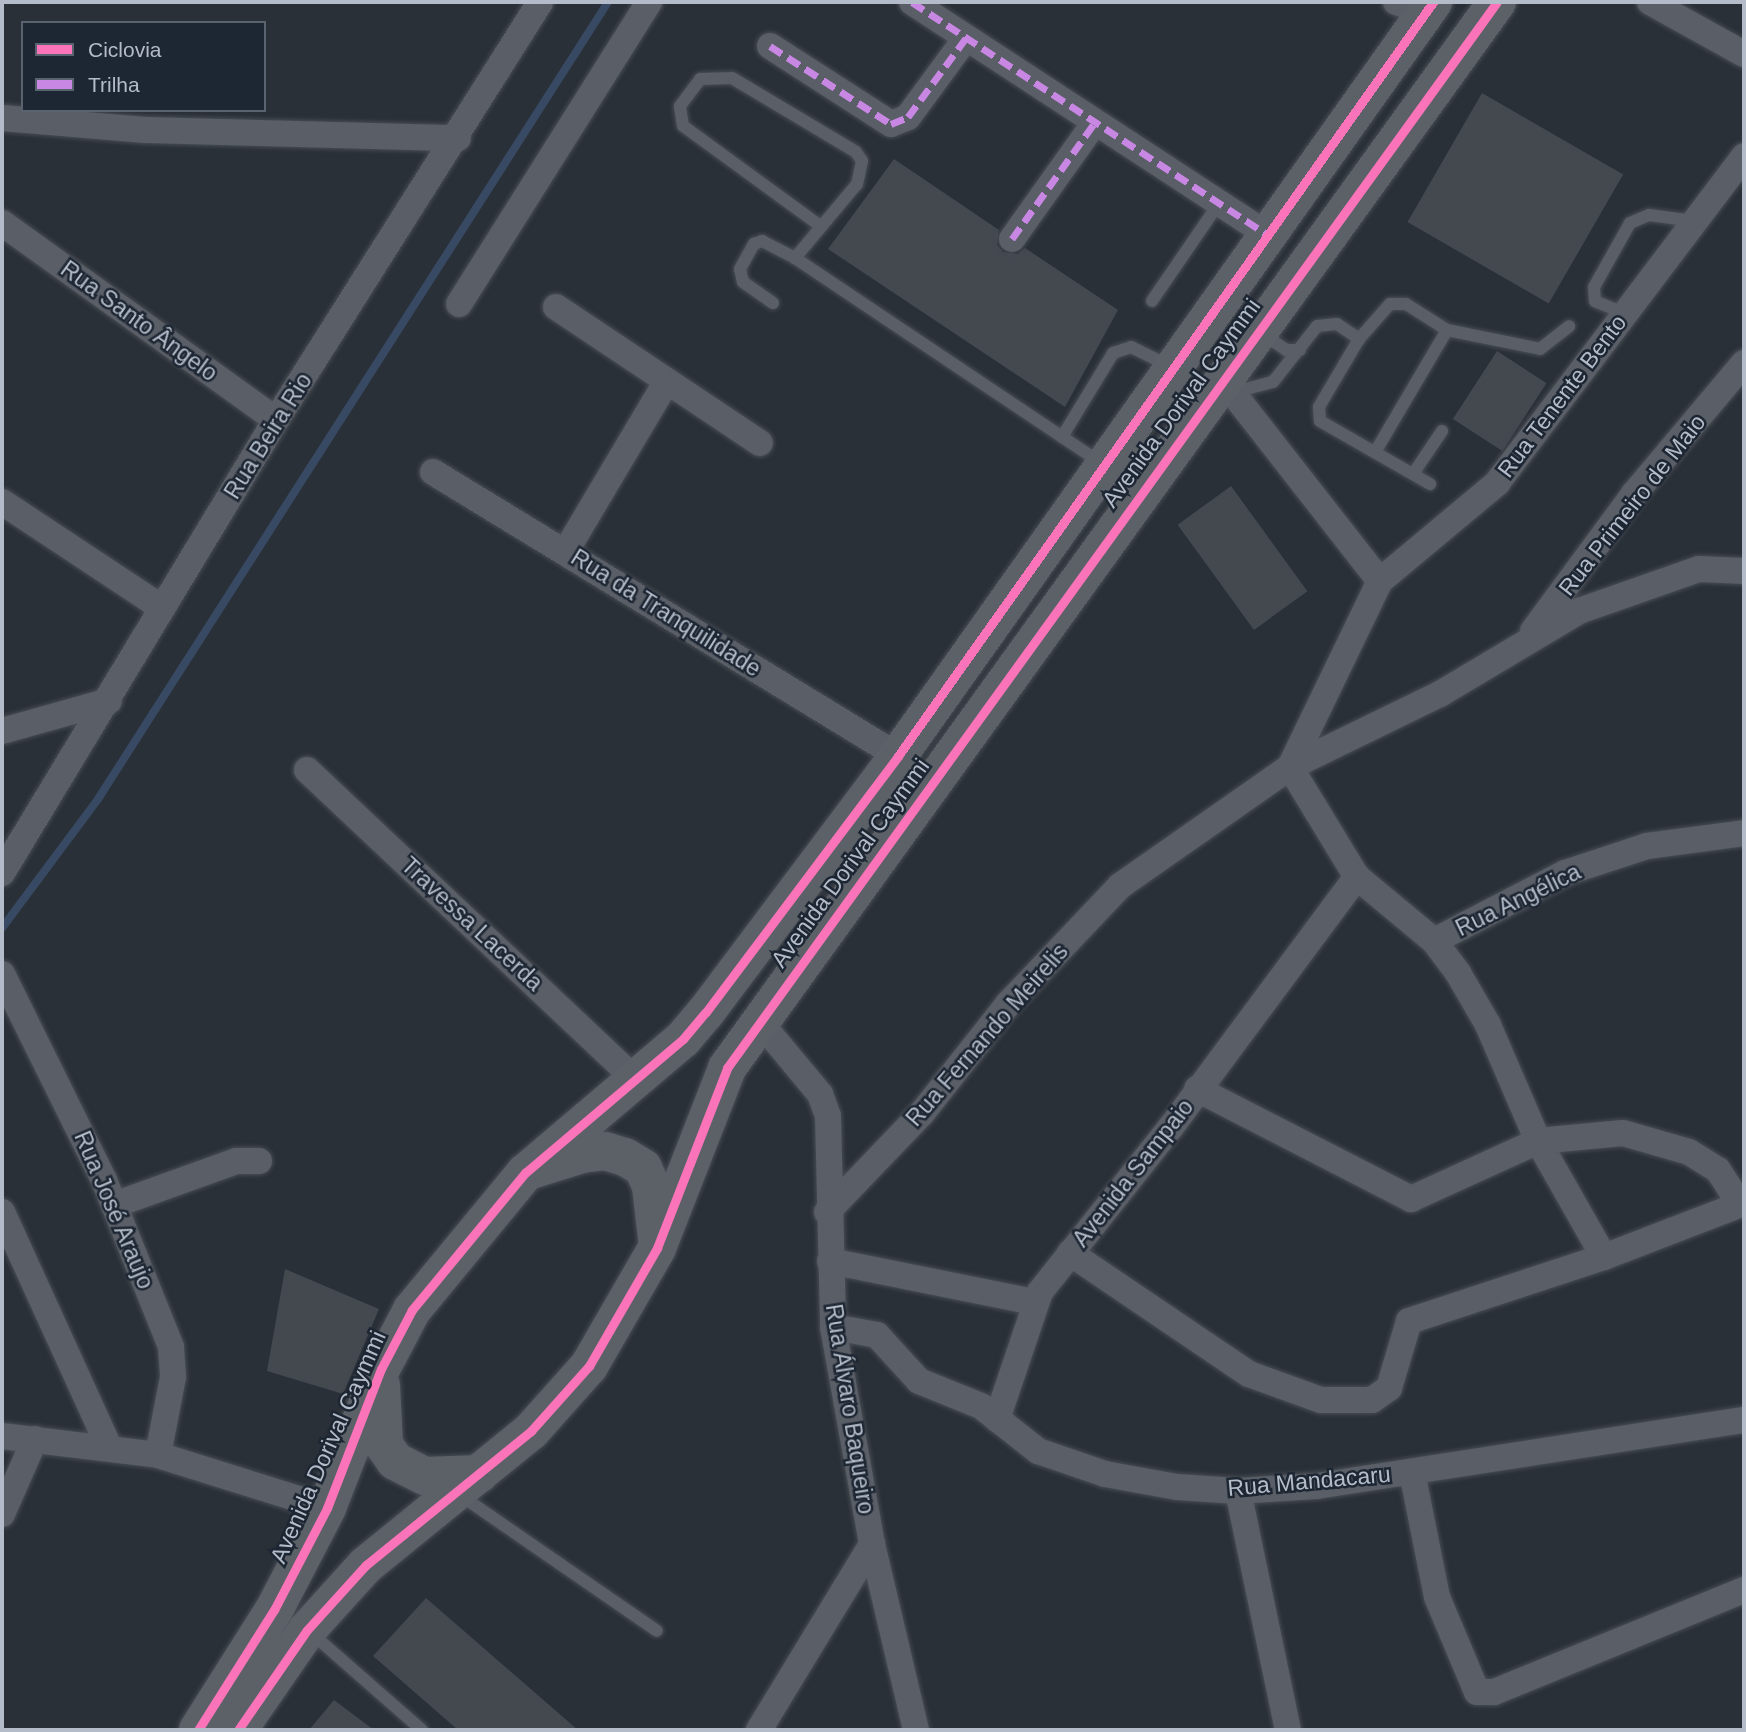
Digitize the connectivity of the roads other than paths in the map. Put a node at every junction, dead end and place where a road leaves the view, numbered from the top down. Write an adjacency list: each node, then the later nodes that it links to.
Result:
1 (540, 2): 12 (street, Rua Beira Rio)
2 (649, 2): 23 (street)
3 (912, 2): 7 (street)
4 (1497, 2): 27 (main road, Avenida Dorival Caymmi)
5 (1650, 2): 9 (street)
6 (1419, 5): 18 (main road, Avenida Dorival Caymmi)
7 (966, 38): 8 (street); 11 (street)
8 (770, 46)
9 (1744, 54)
10 (2, 118): 12 (street)
11 (1095, 122): 14 (street); 19 (street)
12 (458, 138): 35 (street, Rua Beira Rio)
13 (1744, 156): 15 (street, Rua Tenente Bento)
14 (1219, 203): 18 (street); 21 (lane)
15 (1695, 221): 25 (street, Rua Tenente Bento); 25 (lane)
16 (2, 223): 35 (street, Rua Santo Ângelo)
17 (819, 225): 17 (lane); 20 (lane)
18 (1268, 234): 32 (main road, Avenida Dorival Caymmi)
19 (1012, 239)
20 (795, 258): 22 (lane); 37 (lane)
21 (1152, 301)
22 (773, 303)
23 (459, 304)
24 (556, 307): 33 (street)
25 (1623, 313): 47 (street, Rua Tenente Bento)
26 (1569, 326): 28 (lane)
27 (1259, 328): 30 (lane); 34 (main road, Avenida Dorival Caymmi)
28 (1447, 330): 29 (lane); 39 (lane)
29 (1359, 339): 30 (lane); 39 (lane)
30 (1300, 350): 34 (lane)
31 (1744, 363): 49 (street, Rua Primeiro de Maio)
32 (1173, 367): 37 (lane); 40 (main road, Avenida Dorival Caymmi)
33 (665, 384): 38 (street); 45 (street)
34 (1228, 386): 47 (street); 60 (main road, Avenida Dorival Caymmi)
35 (276, 420): 48 (street, Rua Beira Rio)
36 (1443, 431): 42 (lane)
37 (1062, 437): 40 (lane)
38 (760, 443)
39 (1375, 452): 42 (lane)
40 (1104, 465): 52 (main road, Avenida Dorival Caymmi)
41 (433, 472): 45 (street, Rua da Tranquilidade)
42 (1413, 474): 43 (lane)
43 (1430, 484)
44 (3, 504): 48 (street)
45 (566, 551): 52 (street, Rua da Tranquilidade)
46 (1744, 571): 49 (street, Rua Fernando Meirelis)
47 (1380, 581): 53 (street, Rua Tenente Bento)
48 (162, 608): 50 (street, Rua Beira Rio)
49 (1520, 646): 53 (street, Rua Fernando Meirelis)
50 (109, 701): 51 (street); 56 (street, Rua Beira Rio)
51 (2, 731)
52 (898, 756): 61 (main road, Avenida Dorival Caymmi)
53 (1290, 767): 57 (street, Rua Angélica); 69 (street, Rua Fernando Meirelis)
54 (307, 770): 61 (street, Travessa Lacerda)
55 (1744, 833): 58 (street, Rua Angélica)
56 (2, 873)
57 (1357, 877): 58 (street, Rua Angélica); 62 (street, Avenida Sampaio)
58 (1434, 942): 63 (street)
59 (3, 976): 67 (street, Rua José Araujo)
60 (760, 1022): 69 (street, Rua Álvaro Baqueiro); 70 (main road, Avenida Dorival Caymmi)
61 (636, 1080): 65 (main road, Avenida Dorival Caymmi)
62 (1197, 1089): 63 (street); 71 (street, Avenida Sampaio)
63 (1538, 1141): 66 (street); 72 (street)
64 (258, 1161): 67 (street)
65 (524, 1173): 70 (main road); 76 (main road, Avenida Dorival Caymmi)
66 (1742, 1203): 72 (street)
67 (114, 1205): 82 (street, Rua José Araujo)
68 (2, 1212): 81 (street)
69 (827, 1212): 73 (street, Rua Álvaro Baqueiro)
70 (657, 1248): 84 (main road, Avenida Dorival Caymmi)
71 (1070, 1253): 72 (street); 74 (street, Avenida Sampaio)
72 (1604, 1257)
73 (830, 1261): 74 (street); 75 (street, Rua Álvaro Baqueiro)
74 (1034, 1302): 77 (street, Avenida Sampaio)
75 (833, 1327): 77 (street, Rua Mandacaru); 88 (street, Rua Álvaro Baqueiro)
76 (381, 1369): 84 (main road); 86 (main road, Avenida Dorival Caymmi)
77 (997, 1419): 85 (street, Rua Mandacaru)
78 (1744, 1420): 83 (street, Rua Mandacaru)
79 (2, 1436): 80 (street)
80 (35, 1439): 81 (street); 87 (street)
81 (110, 1449): 82 (street)
82 (158, 1455): 86 (street)
83 (1412, 1472): 85 (street, Rua Mandacaru); 89 (street)
84 (468, 1483): 90 (main road, Avenida Dorival Caymmi); 91 (lane)
85 (1238, 1491): 97 (street)
86 (327, 1508): 92 (main road, Avenida Dorival Caymmi)
87 (2, 1514)
88 (872, 1544): 95 (street); 96 (street, Rua Álvaro Baqueiro)
89 (1744, 1590)
90 (307, 1630): 93 (main road, Avenida Dorival Caymmi); 94 (lane)
91 (657, 1631)
92 (198, 1730)
93 (238, 1730)
94 (422, 1730)
95 (759, 1730)
96 (916, 1730)
97 (1288, 1730)

